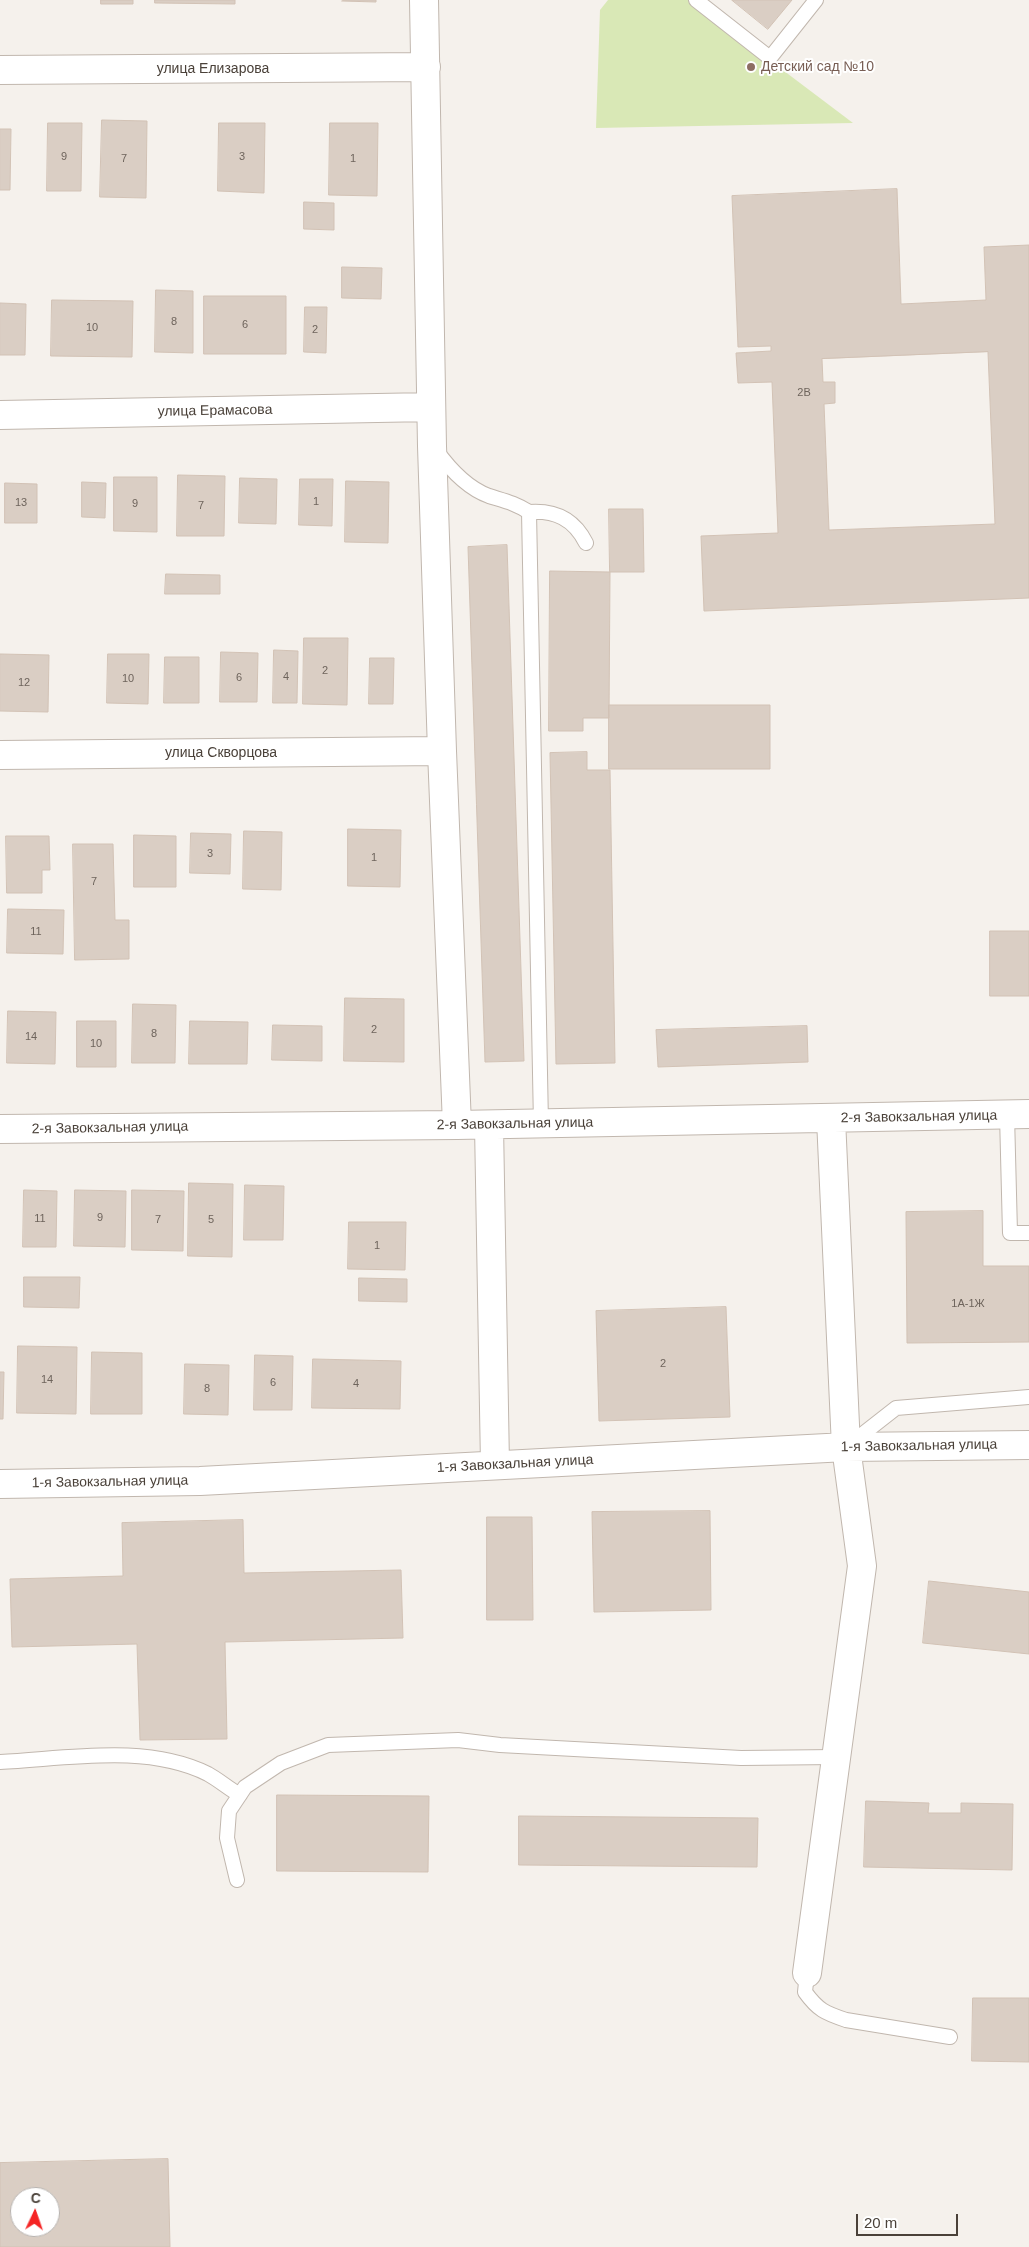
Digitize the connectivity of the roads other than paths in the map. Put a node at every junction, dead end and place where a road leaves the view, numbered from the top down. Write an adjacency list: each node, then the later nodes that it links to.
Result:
1 (424, 0): 4 (street)
2 (696, 0): 3 (lane)
3 (816, 0)
4 (426, 67): 5 (street, улица Елизарова); 6 (street)
5 (0, 70)
6 (431, 407): 7 (street, улица Ерамасова); 8 (street)
7 (0, 415)
8 (432, 446): 9 (lane); 11 (street)
9 (529, 512): 10 (lane); 16 (lane)
10 (586, 543)
11 (442, 751): 12 (street, улица Скворцова); 17 (street)
12 (0, 755)
13 (1018, 1115): 14 (street, 2-я Завокзальная улица); 19 (lane)
14 (831, 1119): 16 (street, 2-я Завокзальная улица); 22 (street)
15 (489, 1124): 16 (street, 2-я Завокзальная улица); 17 (street, 2-я Завокзальная улица); 23 (street)
16 (541, 1124)
17 (457, 1125): 18 (street, 2-я Завокзальная улица)
18 (0, 1130)
19 (1029, 1233)
20 (1029, 1397): 22 (lane)
21 (1029, 1445): 22 (street, 1-я Завокзальная улица)
22 (846, 1446): 23 (street, 1-я Завокзальная улица); 25 (street)
23 (495, 1466): 24 (street, 1-я Завокзальная улица)
24 (0, 1484)
25 (836, 1757): 27 (lane); 29 (street)
26 (0, 1762): 27 (lane)
27 (240, 1795): 28 (lane)
28 (238, 1880)
29 (807, 1973): 30 (lane)
30 (950, 2037)

